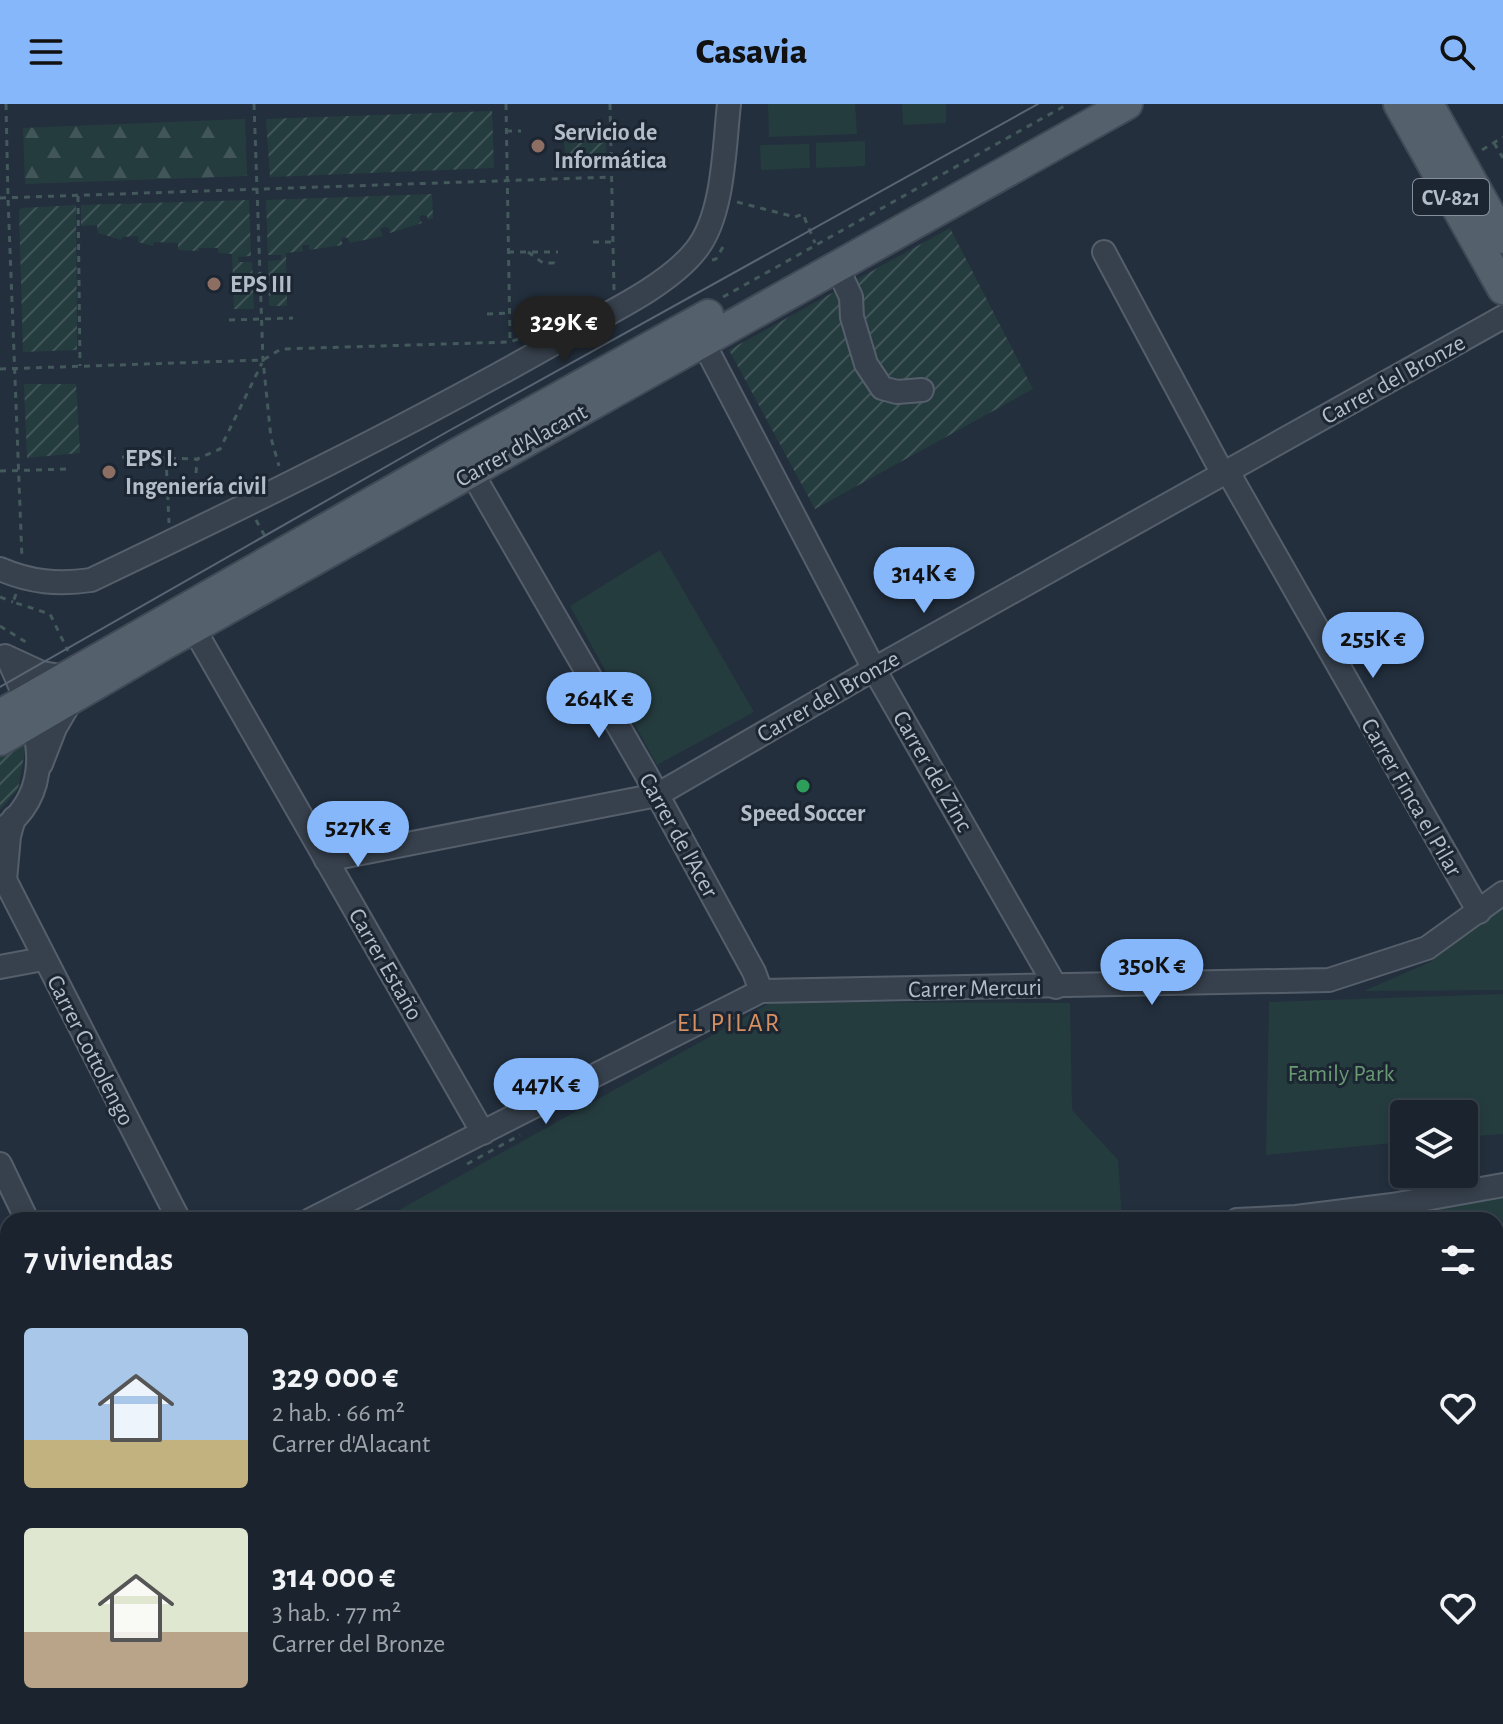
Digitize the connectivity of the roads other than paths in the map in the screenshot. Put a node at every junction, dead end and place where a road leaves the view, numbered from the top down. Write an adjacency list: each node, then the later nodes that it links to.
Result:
1 (729, 104): 15 (street)
2 (1092, 104): 19 (main road, Carrer d'Alacant)
3 (1127, 104): 8 (main road, Carrer d'Alacant)
4 (1399, 104): 9 (main road, CV-821)
5 (1428, 104): 6 (main road, CV-821)
6 (1503, 238)
7 (1104, 252): 14 (street, Carrer Finca el Pilar)
8 (837, 267): 11 (main road, Carrer d'Alacant); 12 (street)
9 (1503, 289)
10 (1503, 317): 14 (street, Carrer del Bronze)
11 (703, 342): 13 (main road, Carrer d'Alacant); 18 (street, Carrer del Zinc)
12 (922, 390)
13 (472, 473): 16 (main road, Carrer d'Alacant); 24 (street, Carrer de l'Acer)
14 (1226, 473): 18 (street, Carrer del Bronze); 29 (street, Carrer Finca el Pilar)
15 (11, 568)
16 (194, 629): 19 (main road, Carrer d'Alacant); 26 (street, Carrer Estaño)
17 (4, 655): 19 (street); 20 (street)
18 (874, 669): 24 (street, Carrer del Bronze); 32 (street, Carrer del Zinc)
19 (72, 683): 20 (main road); 23 (street)
20 (31, 711): 21 (main road); 22 (main road); 23 (street)
21 (0, 715)
22 (0, 740)
23 (39, 769): 25 (street)
24 (657, 795): 26 (street, Carrer del Bronze); 33 (street, Carrer de l'Acer)
25 (7, 824): 27 (street)
26 (326, 860): 34 (street, Carrer Estaño)
27 (2, 878): 30 (street, Carrer Cottolengo)
28 (1503, 893): 29 (street, Carrer Mercuri)
29 (1479, 912): 32 (street, Carrer Mercuri)
30 (43, 959): 31 (street); 38 (street, Carrer Cottolengo)
31 (0, 967)
32 (1056, 987): 33 (street, Carrer Mercuri)
33 (761, 991): 34 (street)
34 (483, 1133): 39 (street)
35 (0, 1164): 37 (street)
36 (1503, 1185): 40 (street)
37 (23, 1212)
38 (175, 1212)
39 (326, 1212)
40 (1336, 1212)

